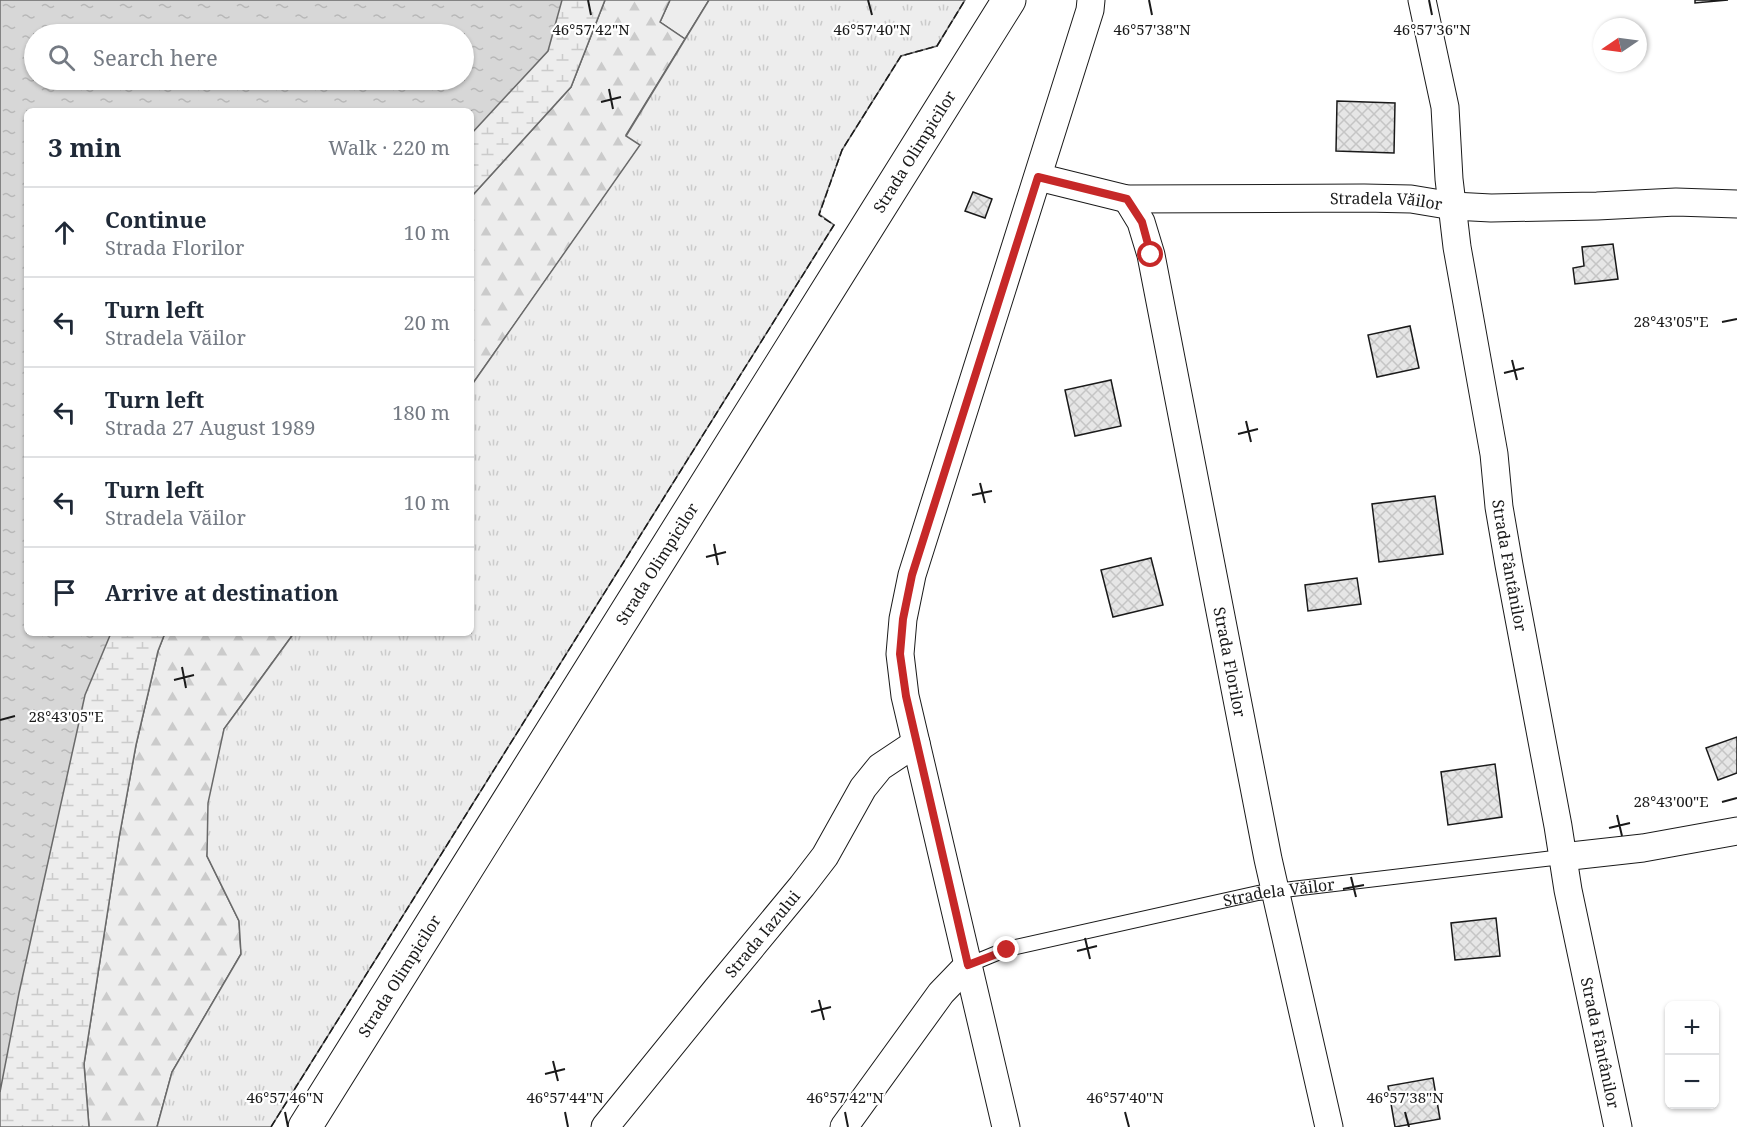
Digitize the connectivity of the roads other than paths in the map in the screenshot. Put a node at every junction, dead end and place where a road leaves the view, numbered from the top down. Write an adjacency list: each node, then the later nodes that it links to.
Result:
1 (1009, 0): 13 (main road, Strada Olimpicilor)
2 (1091, 0): 4 (street)
3 (1422, 0): 7 (street, Strada Fântânilor)
4 (1038, 177): 5 (street, Stradela Văilor); 8 (street)
5 (1127, 199): 7 (street, Stradela Văilor); 11 (street, Strada Florilor)
6 (1737, 204): 7 (street, Stradela Văilor)
7 (1453, 206): 10 (street, Strada Fântânilor)
8 (916, 743): 12 (street); 14 (street, Strada Iazului)
9 (1737, 831): 10 (street, Stradela Văilor)
10 (1562, 857): 11 (lane, Stradela Văilor); 18 (street, Strada Fântânilor)
11 (1276, 891): 12 (lane, Stradela Văilor); 17 (street, Strada Florilor)
12 (968, 965): 15 (street); 16 (street)
13 (305, 1127)
14 (605, 1127)
15 (844, 1127)
16 (1006, 1127)
17 (1329, 1127)
18 (1618, 1127)

